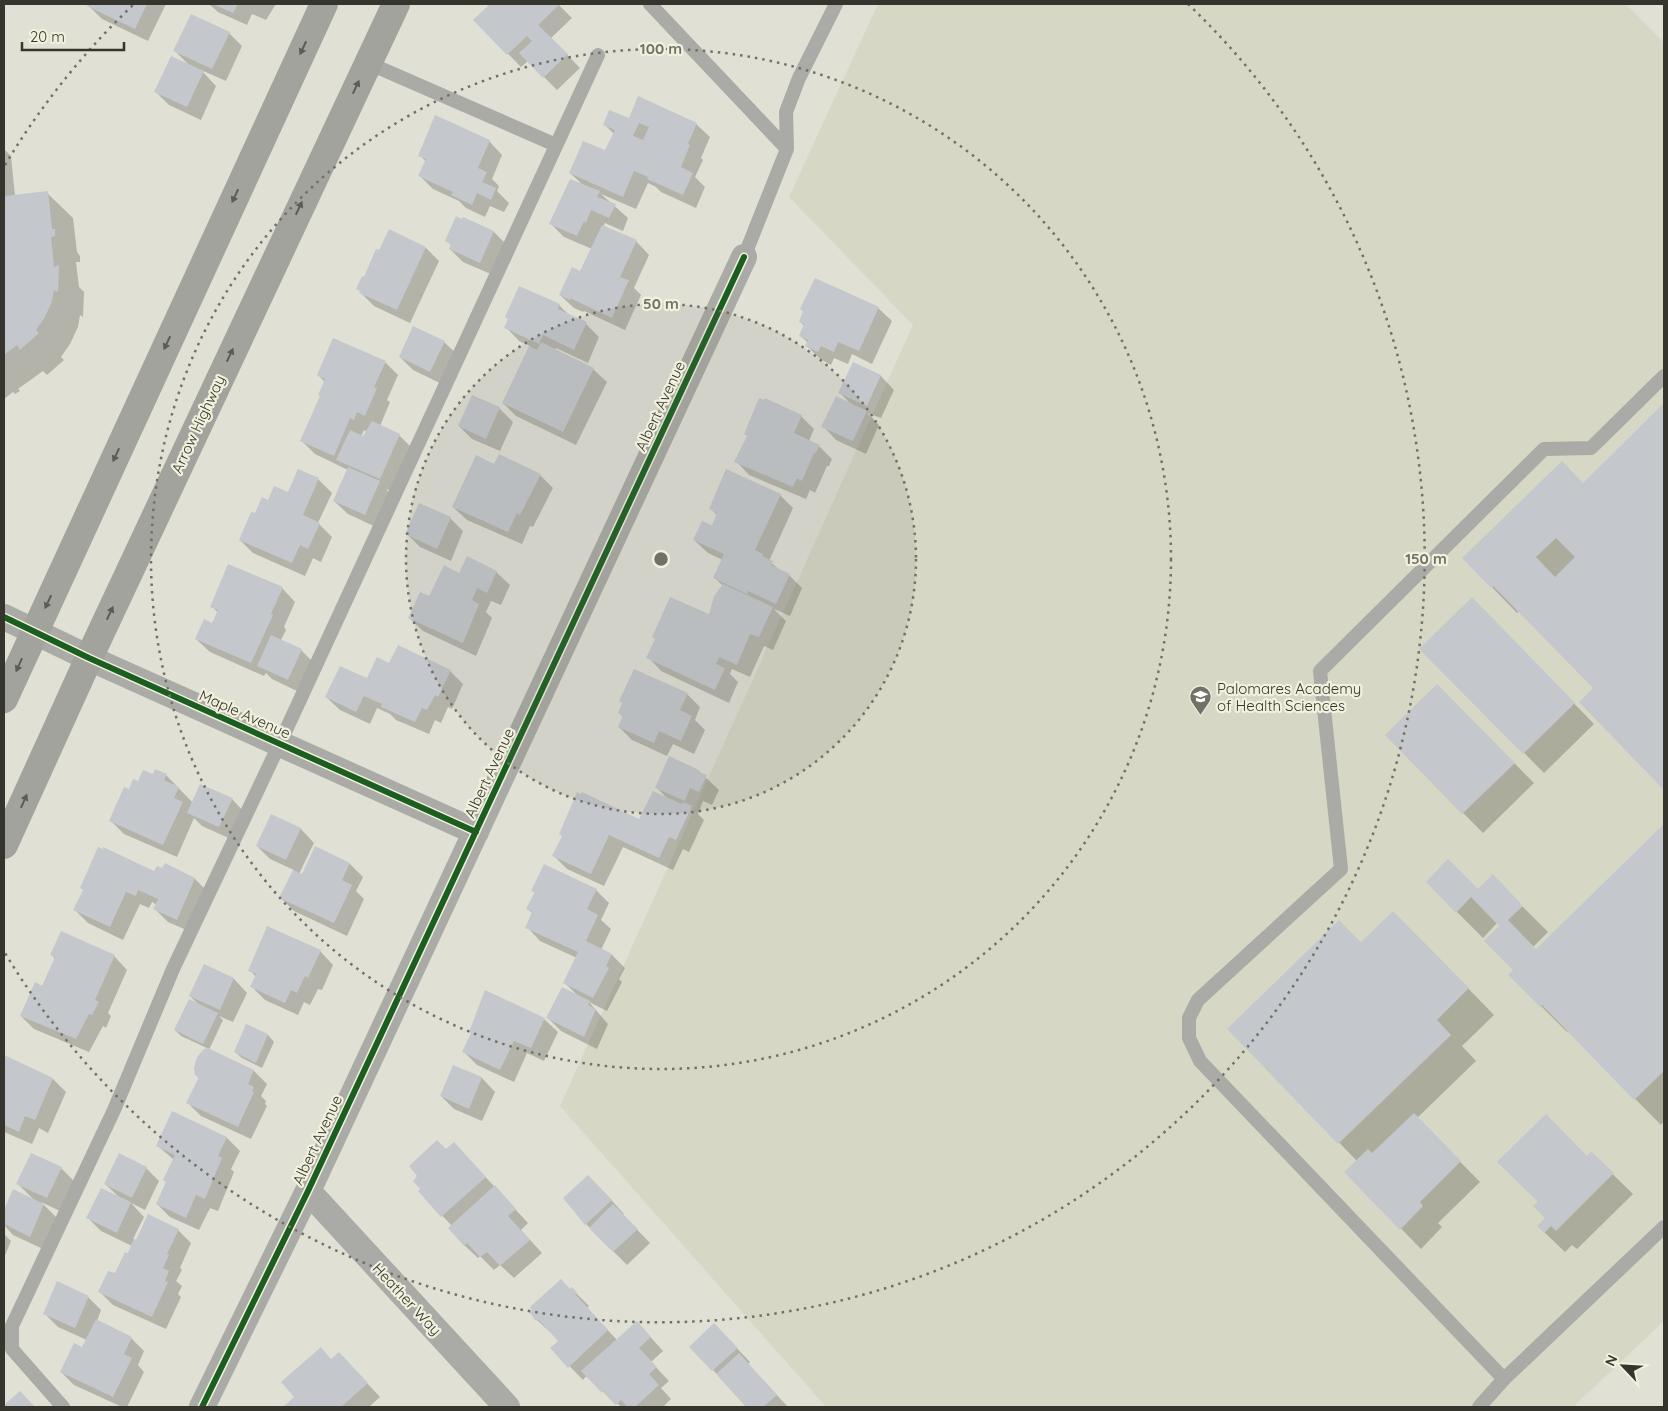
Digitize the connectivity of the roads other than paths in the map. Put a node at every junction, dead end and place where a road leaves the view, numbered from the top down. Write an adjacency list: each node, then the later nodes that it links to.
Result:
1 (324, 4): 12 (main road, one-way to 12)
2 (396, 4): 6 (main road, Arrow Highway)
3 (650, 4): 8 (lane)
4 (836, 4): 8 (lane)
5 (598, 55): 7 (lane)
6 (368, 63): 7 (lane); 13 (main road, Arrow Highway, one-way to 6)
7 (556, 145): 15 (lane)
8 (787, 149): 9 (lane)
9 (744, 257): 16 (street, Albert Avenue)
10 (1664, 376): 20 (lane)
11 (4, 617): 12 (street, Maple Avenue)
12 (34, 632): 13 (street, Maple Avenue); 14 (main road, one-way to 14)
13 (89, 658): 15 (street, Maple Avenue); 17 (main road, Arrow Highway, one-way to 13)
14 (4, 698)
15 (280, 743): 16 (street, Maple Avenue); 21 (lane)
16 (476, 832): 18 (street, Albert Avenue)
17 (4, 845)
18 (308, 1191): 22 (street, Albert Avenue); 23 (street, Heather Way)
19 (1664, 1226): 20 (lane)
20 (1504, 1379): 24 (lane)
21 (63, 1407)
22 (202, 1407)
23 (507, 1407)
24 (1479, 1407)

